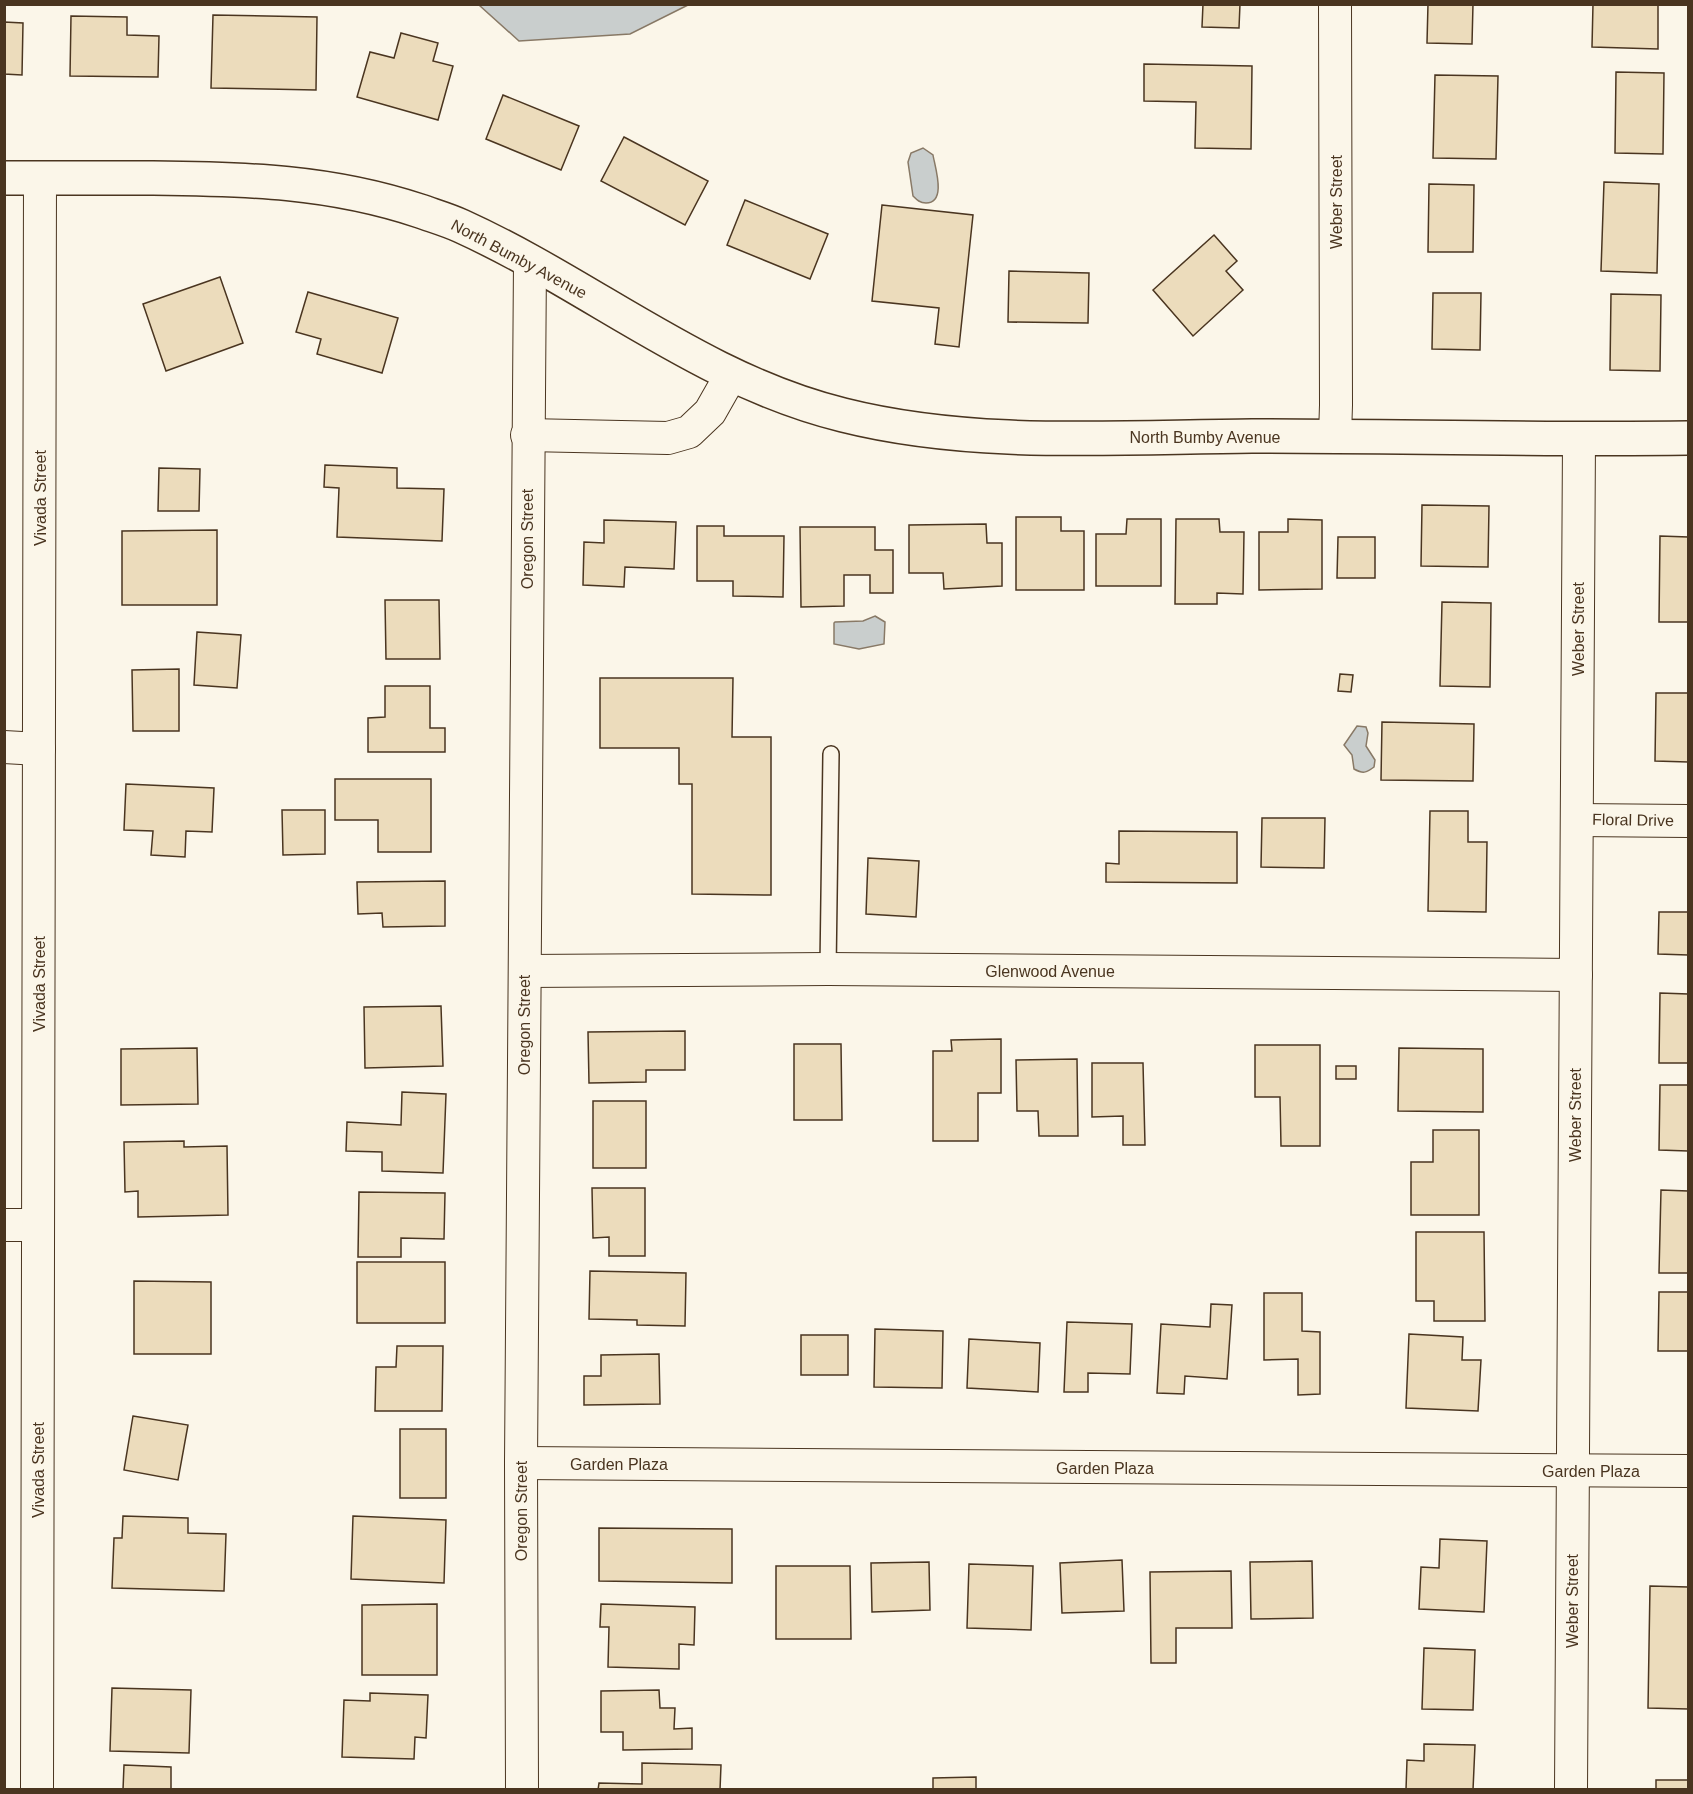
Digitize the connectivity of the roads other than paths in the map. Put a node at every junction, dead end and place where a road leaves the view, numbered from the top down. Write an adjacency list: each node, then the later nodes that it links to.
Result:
1 (1335, 4): 7 (street, Weber Street)
2 (4, 178): 3 (street, North Bumby Avenue)
3 (40, 178): 4 (street, North Bumby Avenue); 11 (street, Vivada Street)
4 (530, 261): 5 (street, North Bumby Avenue); 6 (street, Oregon Street)
5 (731, 375): 6 (street); 7 (street, North Bumby Avenue)
6 (527, 435): 16 (street, Oregon Street)
7 (1335, 436): 9 (street, North Bumby Avenue)
8 (1689, 438): 9 (street, North Bumby Avenue)
9 (1579, 440): 13 (street, Weber Street)
10 (4, 747): 11 (street)
11 (39, 749): 19 (street, Vivada Street)
12 (831, 754): 15 (lane)
13 (1577, 820): 14 (street, Floral Drive); 17 (street, Weber Street)
14 (1689, 821)
15 (828, 969): 16 (street, Glenwood Avenue); 17 (street, Glenwood Avenue)
16 (525, 971): 20 (street, Oregon Street)
17 (1576, 975): 21 (street, Weber Street)
18 (4, 1225): 19 (street)
19 (38, 1226): 23 (street, Vivada Street)
20 (521, 1463): 21 (street, Garden Plaza); 24 (street, Oregon Street)
21 (1573, 1472): 22 (street, Garden Plaza); 25 (street, Weber Street)
22 (1689, 1472)
23 (37, 1790)
24 (522, 1790)
25 (1571, 1790)

